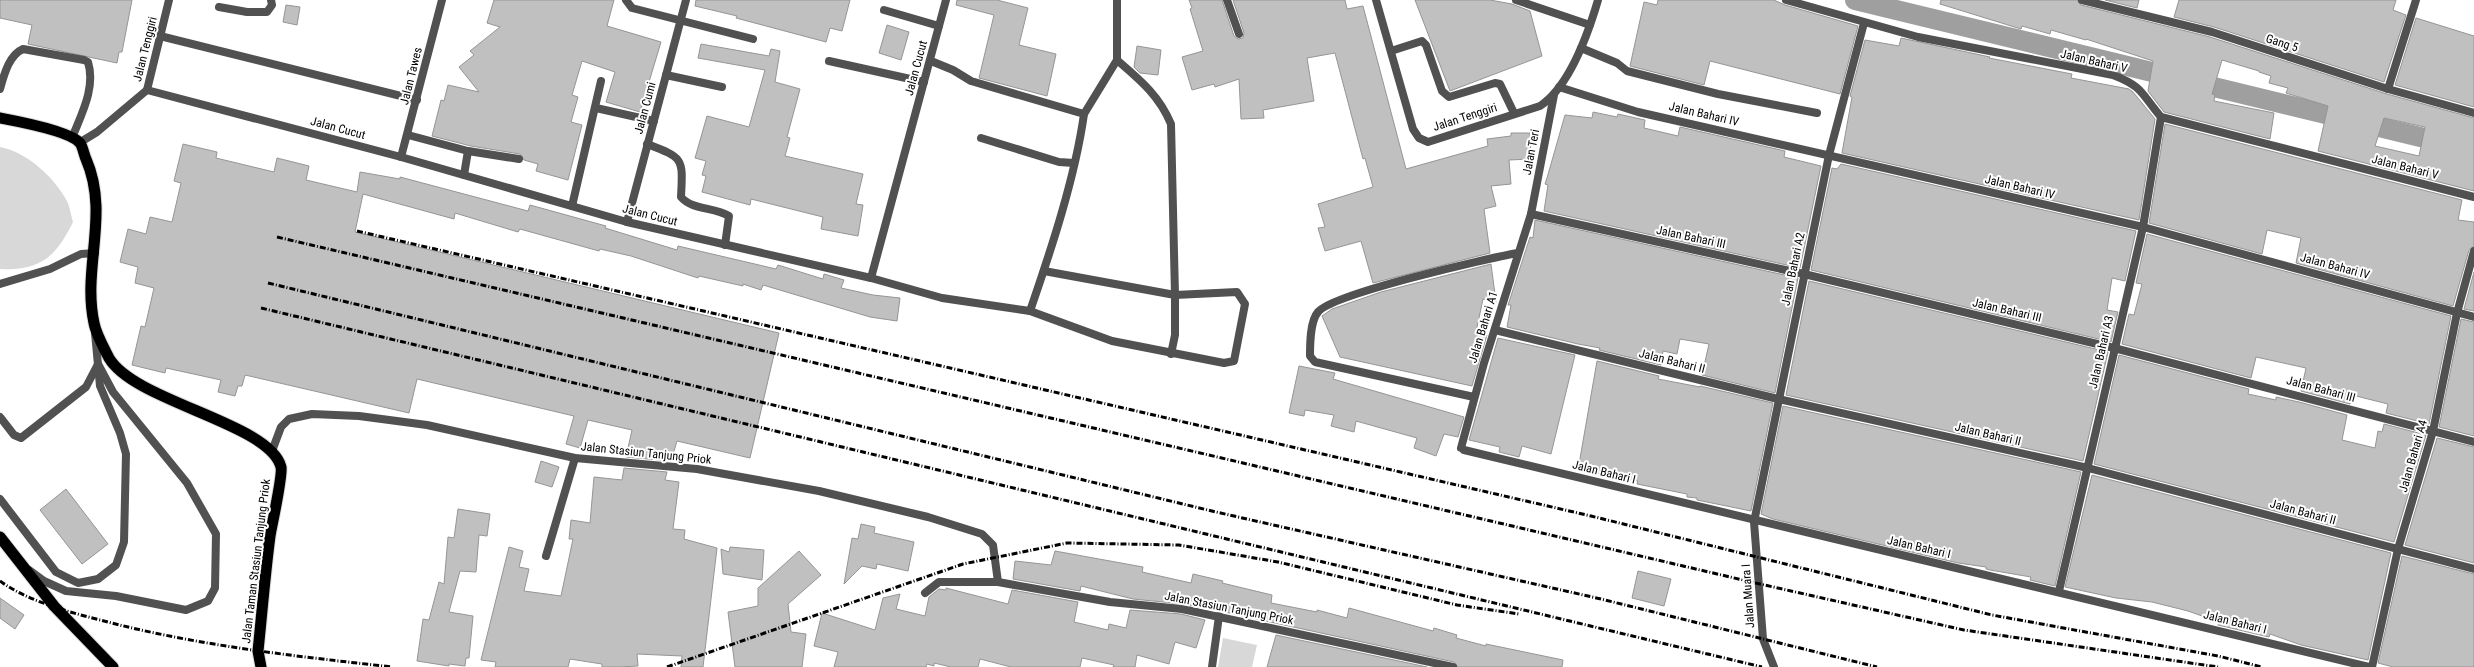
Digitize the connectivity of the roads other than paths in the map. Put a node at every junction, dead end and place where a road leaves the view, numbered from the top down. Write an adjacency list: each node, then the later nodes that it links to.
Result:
1 (169, 0): 22 (street, Jalan Tenggiri)
2 (271, 0): 15 (street)
3 (442, 0): 38 (street, Jalan Tawes)
4 (626, 0): 17 (street)
5 (686, 0): 17 (street, Jalan Cumi)
6 (946, 0): 20 (street, Jalan Cucut)
7 (1117, 0): 26 (street)
8 (1227, 0): 21 (street)
9 (1376, 0): 25 (street, Jalan Tenggiri)
10 (1516, 0): 19 (street)
11 (1598, 0): 19 (street, Jalan Tenggiri)
12 (1786, 0): 18 (street, Jalan Bahari V)
13 (2082, 0): 35 (street, Gang 5)
14 (2416, 0): 35 (street)
15 (219, 7)
16 (884, 10): 20 (street)
17 (680, 19): 23 (street); 29 (street, Jalan Cumi)
18 (1864, 23): 44 (street, Jalan Bahari V); 52 (street, Jalan Bahari A2)
19 (1590, 25): 24 (street, Jalan Tenggiri)
20 (939, 26): 28 (street, Jalan Cucut)
21 (1239, 34)
22 (160, 36): 36 (street, Jalan Tenggiri); 38 (street)
23 (753, 39)
24 (1581, 48): 33 (street, Jalan Tenggiri); 41 (street)
25 (1391, 51): 40 (street); 40 (street, Jalan Tenggiri)
26 (1117, 60): 43 (street); 70 (street)
27 (829, 61): 31 (street)
28 (931, 61): 31 (street, Jalan Cucut); 43 (street)
29 (666, 75): 32 (street); 46 (street, Jalan Cumi)
30 (601, 81): 39 (street)
31 (924, 82): 68 (street, Jalan Cucut)
32 (722, 87)
33 (1559, 87): 37 (street, Jalan Tenggiri); 52 (street, Jalan Bahari IV)
34 (0, 89): 49 (street)
35 (2388, 89): 42 (street, Gang 5)
36 (147, 90): 49 (street, Jalan Tenggiri); 53 (street, Jalan Cucut)
37 (1554, 95): 40 (street, Jalan Tenggiri); 59 (street, Jalan Teri)
38 (417, 100): 47 (street, Jalan Tawes)
39 (596, 108): 46 (street); 58 (street)
40 (1514, 113)
41 (1817, 113)
42 (2474, 113)
43 (1084, 114): 55 (street)
44 (2161, 116): 57 (street, Jalan Bahari V); 61 (street, Jalan Bahari A3)
45 (0, 118): 49 (highway)
46 (654, 121): 50 (street, Jalan Cumi)
47 (408, 135): 51 (street); 53 (street, Jalan Tawes)
48 (981, 138): 55 (street)
49 (76, 140): 64 (highway, Jalan Taman Stasiun Tanjung Priok)
50 (648, 144): 60 (street, Jalan Cumi); 62 (street)
51 (468, 151): 54 (street); 56 (street)
52 (1829, 155): 61 (street, Jalan Bahari IV); 67 (street, Jalan Bahari A2)
53 (401, 157): 56 (street, Jalan Cucut)
54 (519, 159)
55 (1074, 163): 66 (street)
56 (464, 175): 58 (street, Jalan Cucut)
57 (2474, 197)
58 (572, 206): 60 (street, Jalan Cucut)
59 (1531, 214): 65 (street, Jalan Bahari A1); 67 (street, Jalan Bahari III)
60 (627, 222): 62 (street, Jalan Cucut)
61 (2143, 227): 72 (street, Jalan Bahari IV); 76 (street, Jalan Bahari A3)
62 (725, 245): 68 (street, Jalan Cucut)
63 (2474, 251): 72 (street, Jalan Bahari A4)
64 (95, 253): 69 (street); 74 (highway, Jalan Taman Stasiun Tanjung Priok)
65 (1518, 253): 75 (street, Jalan Bahari A1); 79 (street)
66 (1044, 271): 70 (street); 71 (street)
67 (1804, 274): 76 (street, Jalan Bahari III); 80 (street, Jalan Bahari A2)
68 (871, 278): 71 (street)
69 (0, 284)
70 (1175, 295): 77 (street); 77 (street)
71 (1030, 311): 77 (street)
72 (2457, 312): 73 (street, Jalan Bahari IV); 82 (street, Jalan Bahari A4)
73 (2474, 317)
74 (94, 323): 78 (street); 85 (highway, Jalan Taman Stasiun Tanjung Priok)
75 (1494, 330): 79 (street, Jalan Bahari A1); 80 (street, Jalan Bahari II)
76 (2114, 348): 82 (street, Jalan Bahari III); 87 (street, Jalan Bahari A3)
77 (1171, 354)
78 (98, 364): 81 (street); 88 (street); 91 (street)
79 (1474, 396): 84 (street, Jalan Bahari A1)
80 (1778, 399): 87 (street, Jalan Bahari II); 89 (street, Jalan Bahari A2)
81 (0, 417)
82 (2433, 431): 83 (street, Jalan Bahari III); 92 (street, Jalan Bahari A4)
83 (2474, 442)
84 (1462, 449): 89 (street, Jalan Bahari I)
85 (272, 451): 86 (street, Jalan Stasiun Tanjung Priok); 100 (highway, Jalan Taman Stasiun Tanjung Priok)
86 (575, 458): 93 (street); 95 (street, Jalan Stasiun Tanjung Priok)
87 (2088, 468): 92 (street, Jalan Bahari II); 96 (street, Jalan Bahari A3)
88 (0, 499)
89 (1754, 522): 96 (street, Jalan Bahari I); 103 (street, Jalan Muara I)
90 (0, 537): 91 (highway)
91 (9, 548): 99 (highway)
92 (2398, 549): 94 (street, Jalan Bahari II); 104 (street, Jalan Bahari A4)
93 (546, 556)
94 (2474, 569)
95 (998, 582): 97 (street, Jalan Stasiun Tanjung Priok); 98 (street, Jalan Stasiun Tanjung Priok)
96 (2059, 591): 104 (street, Jalan Bahari I)
97 (924, 593)
98 (1219, 616): 101 (street); 102 (street, Jalan Stasiun Tanjung Priok)
99 (113, 667)
100 (261, 667)
101 (1212, 667)
102 (1453, 667)
103 (1774, 667)
104 (2371, 667)

